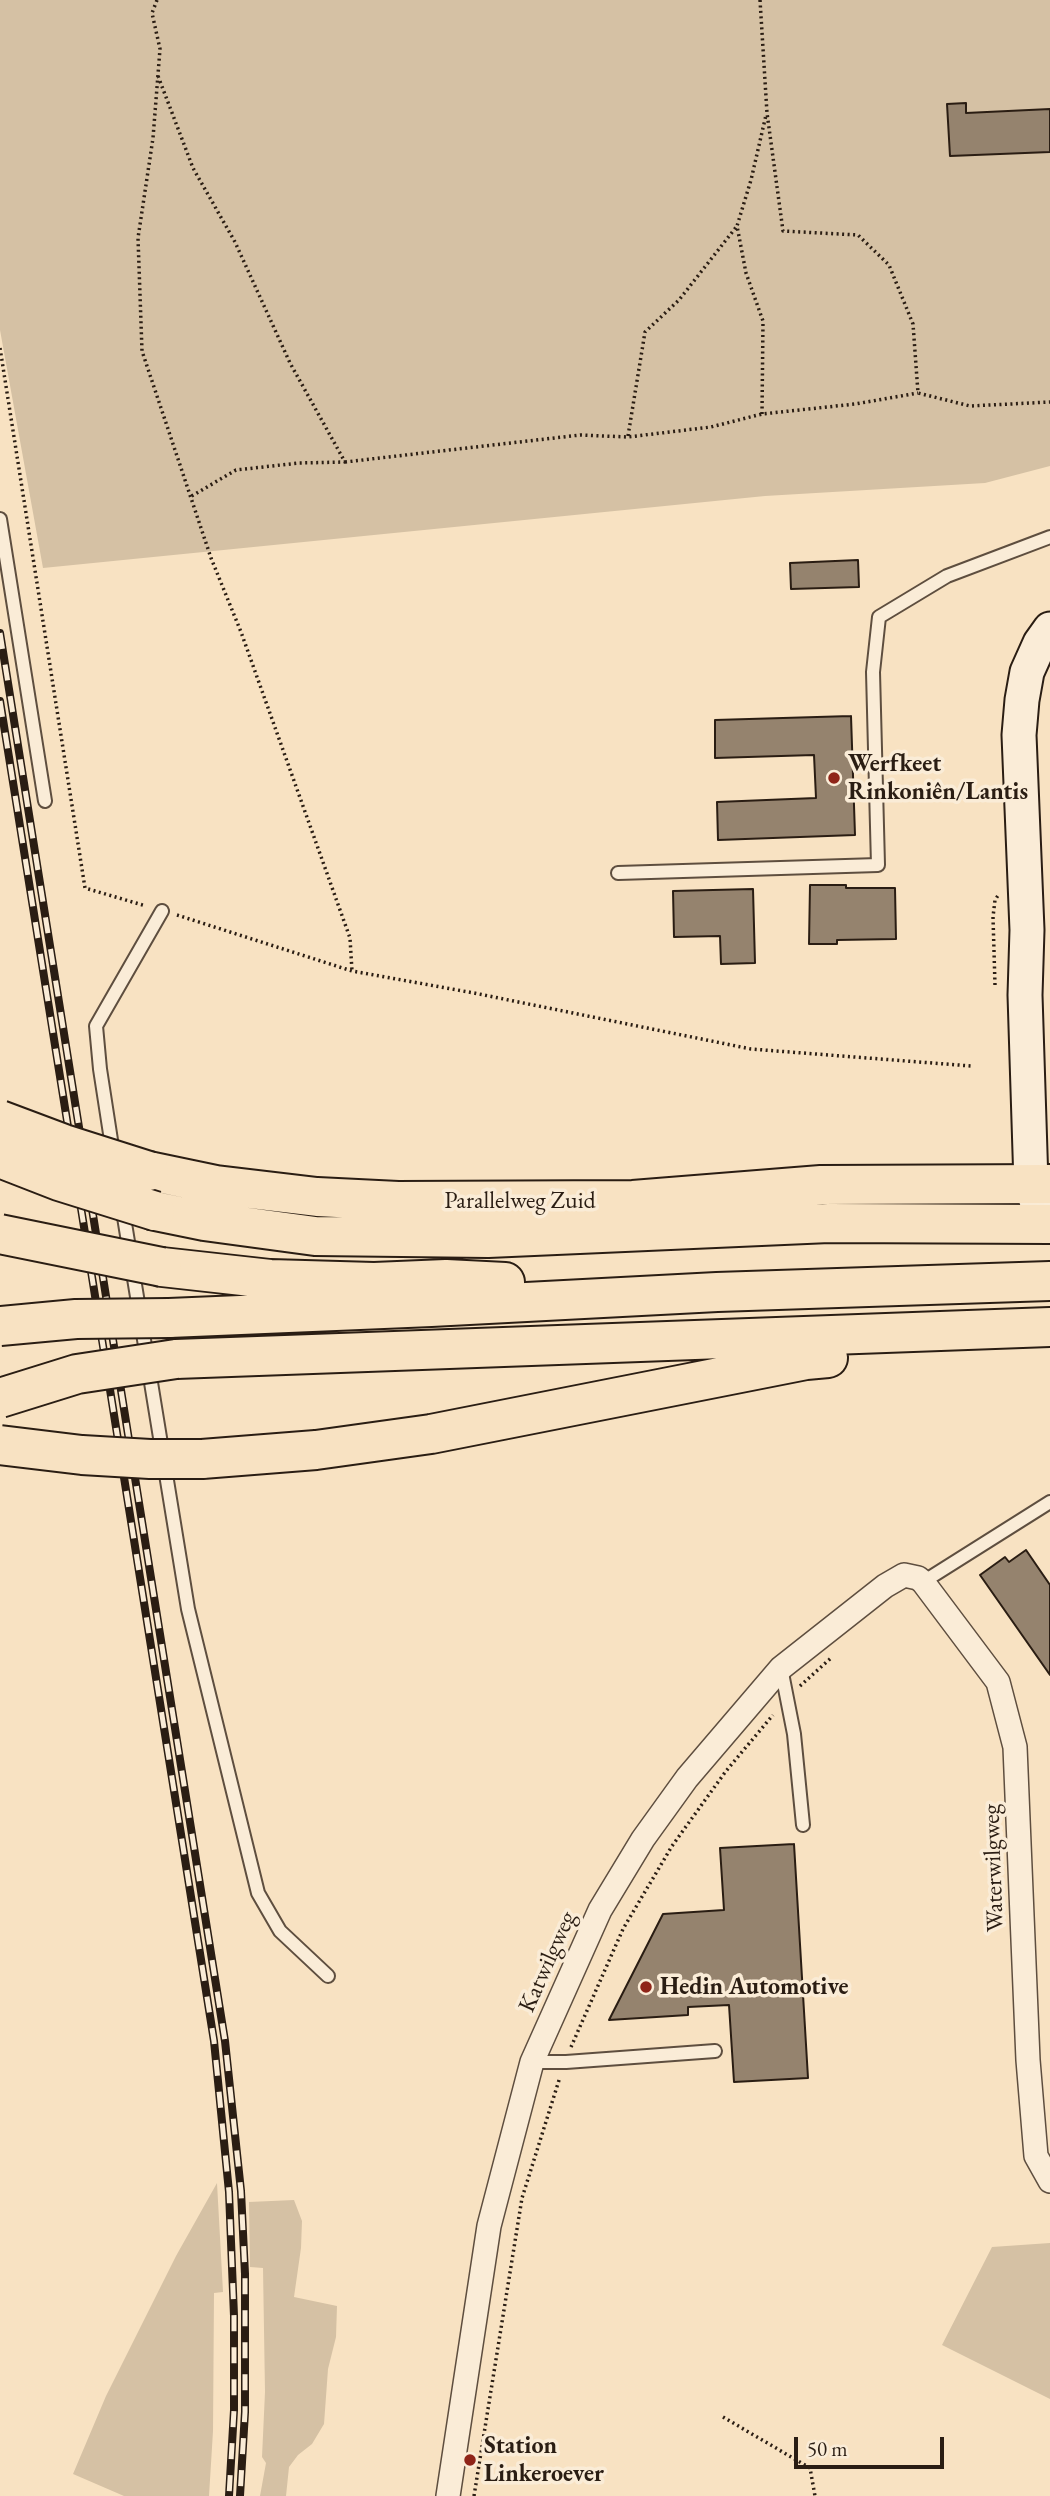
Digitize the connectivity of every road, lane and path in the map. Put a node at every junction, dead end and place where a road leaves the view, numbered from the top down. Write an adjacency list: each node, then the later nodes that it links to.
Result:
1 (157, 0): 3 (path)
2 (760, 0): 4 (path)
3 (158, 74): 11 (path); 12 (path)
4 (767, 113): 5 (path); 7 (path)
5 (737, 226): 9 (path); 10 (path)
6 (0, 348): 20 (path)
7 (918, 393): 8 (path); 9 (path)
8 (1050, 402)
9 (762, 414): 10 (path)
10 (628, 437): 11 (path)
11 (345, 462): 12 (path)
12 (190, 497): 21 (path)
13 (0, 519): 17 (lane)
14 (1050, 537): 18 (lane)
15 (1050, 629): 27 (main road)
16 (1050, 670): 24 (main road)
17 (46, 801)
18 (618, 873)
19 (1003, 886): 22 (path)
20 (162, 911): 21 (path); 42 (lane)
21 (352, 971): 23 (path)
22 (995, 985)
23 (971, 1066)
24 (1050, 1068)
25 (0, 1120): 27 (highway, Parallelweg Zuid, bridge)
26 (0, 1158): 27 (highway, Parallelweg Zuid, bridge)
27 (1045, 1203)
28 (0, 1234): 30 (highway, bridge)
29 (1050, 1281): 30 (highway)
30 (717, 1292): 31 (highway, bridge)
31 (0, 1326)
32 (1050, 1327): 33 (highway)
33 (937, 1331): 34 (highway, bridge); 35 (highway, bridge)
34 (0, 1398)
35 (0, 1445)
36 (1050, 1502): 37 (lane)
37 (920, 1580): 39 (street, Katwilgweg); 46 (street, Waterwilgweg)
38 (838, 1652): 40 (path)
39 (781, 1668): 40 (lane); 44 (street, Katwilgweg)
40 (788, 1697): 41 (lane); 45 (path)
41 (803, 1825)
42 (328, 1976)
43 (715, 2051): 45 (lane)
44 (532, 2062): 45 (lane); 48 (street, Katwilgweg)
45 (566, 2062): 49 (path)
46 (1050, 2180)
47 (723, 2417): 50 (path)
48 (448, 2496)
49 (474, 2496)
50 (815, 2496)

